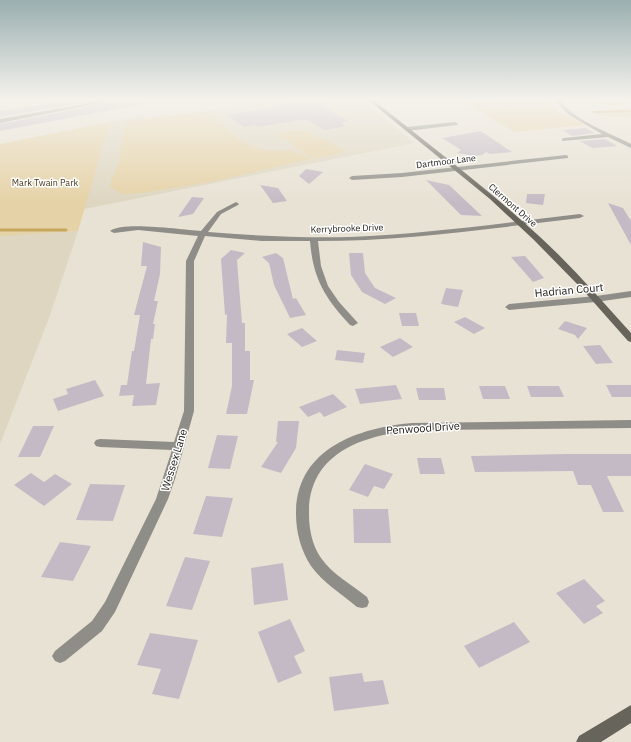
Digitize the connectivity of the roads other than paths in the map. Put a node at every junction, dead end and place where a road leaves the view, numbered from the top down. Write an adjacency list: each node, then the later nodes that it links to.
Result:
1 (413, 134): 6 (street, Clermont Drive)
2 (610, 135): 3 (street); 4 (street)
3 (564, 140)
4 (631, 146)
5 (566, 157): 6 (street, Dartmoor Lane)
6 (456, 169): 7 (street, Dartmoor Lane); 10 (street, Clermont Drive)
7 (352, 178)
8 (236, 204): 12 (street, Wessex Lane)
9 (580, 216): 10 (street, Kerrybrooke Drive)
10 (520, 222): 13 (street, Kerrybrooke Drive); 15 (street, Clermont Drive)
11 (114, 231): 12 (street, Kerrybrooke Drive)
12 (203, 234): 13 (street, Kerrybrooke Drive); 21 (street, Wessex Lane)
13 (314, 240): 17 (street)
14 (631, 294): 15 (street, Hadrian Court)
15 (596, 299): 16 (street, Hadrian Court); 18 (street, Clermont Drive)
16 (509, 307)
17 (353, 323)
18 (631, 339)
19 (631, 424): 22 (street, Penwood Drive)
20 (100, 443): 21 (street)
21 (179, 446): 23 (street, Wessex Lane)
22 (362, 602)
23 (60, 656)
24 (631, 713): 25 (street)
25 (585, 742)

